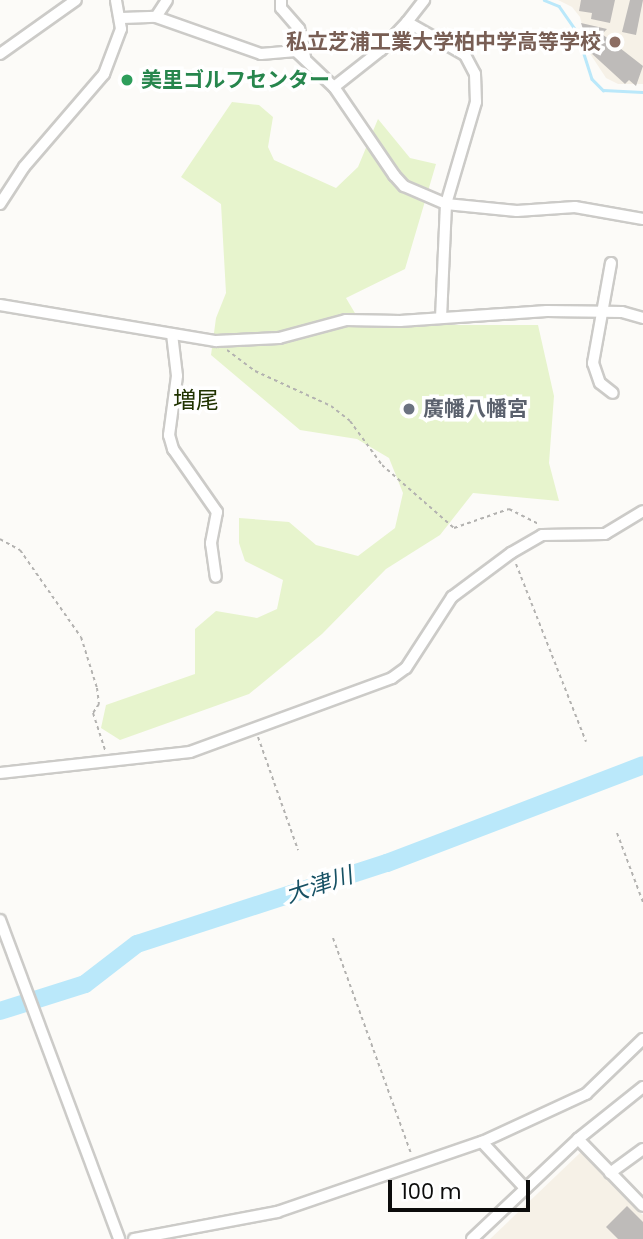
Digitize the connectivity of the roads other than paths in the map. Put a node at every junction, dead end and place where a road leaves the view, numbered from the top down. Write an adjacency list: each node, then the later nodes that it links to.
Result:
1 (76, 0): 9 (street)
2 (116, 0): 7 (street)
3 (167, 0): 6 (street)
4 (281, 0): 10 (street)
5 (424, 0): 8 (street)
6 (156, 17): 7 (street); 10 (street)
7 (122, 18): 12 (street)
8 (407, 22): 11 (street); 13 (street)
9 (0, 54)
10 (305, 57): 11 (street)
11 (334, 87): 13 (street)
12 (0, 204)
13 (446, 204): 14 (street); 18 (street)
14 (643, 219)
15 (611, 263): 17 (street)
16 (0, 305): 20 (street)
17 (599, 312): 18 (street); 19 (street); 21 (street)
18 (441, 318): 20 (street)
19 (643, 318)
20 (172, 334): 23 (street)
21 (613, 393)
22 (643, 511): 24 (street)
23 (216, 577)
24 (0, 773)
25 (0, 920): 34 (street)
26 (643, 1039): 29 (street)
27 (643, 1087): 28 (street)
28 (578, 1139): 31 (street); 32 (street)
29 (482, 1142): 32 (street); 35 (street)
30 (643, 1149): 31 (street)
31 (610, 1173): 33 (street)
32 (524, 1187): 36 (street)
33 (643, 1206)
34 (119, 1239)
35 (134, 1239)
36 (472, 1239)

